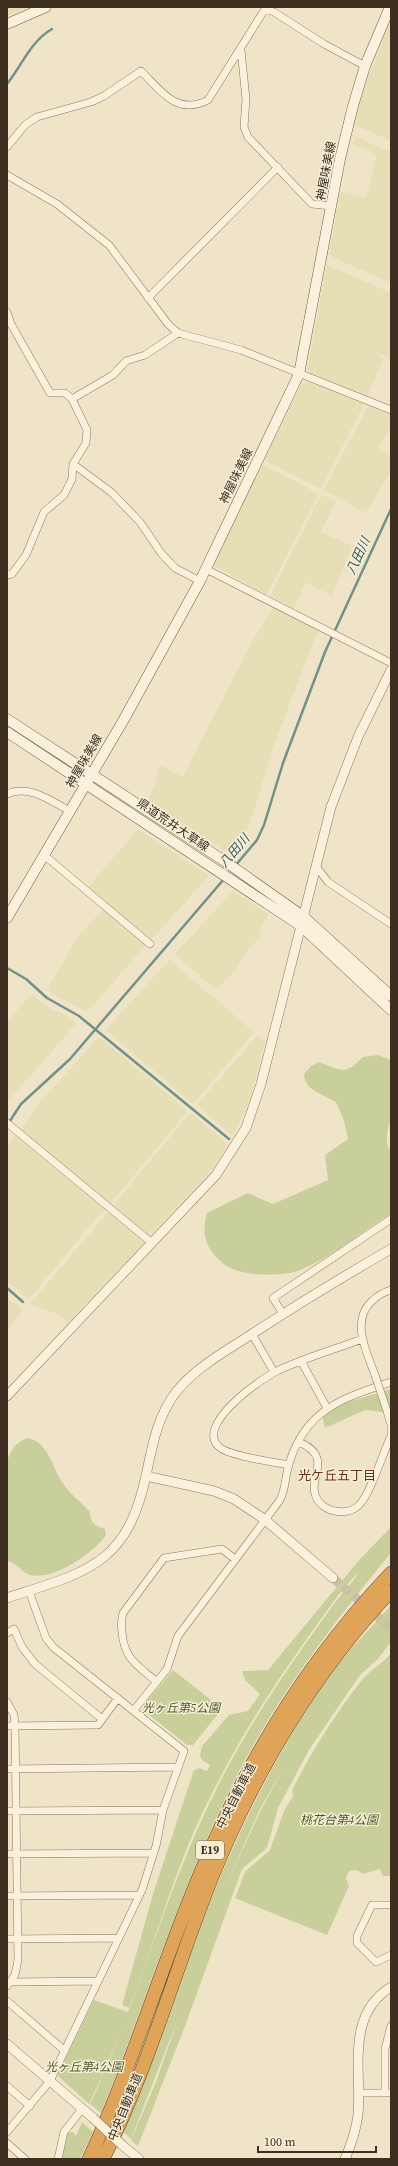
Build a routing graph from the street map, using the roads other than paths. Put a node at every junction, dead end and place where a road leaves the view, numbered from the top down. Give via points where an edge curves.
1 (46, 7) edge
2 (390, 7) edge
3 (264, 8) edge
4 (7, 24) edge
5 (241, 50) junction
6 (365, 66) junction
7 (7, 147) edge
8 (278, 167) junction
9 (7, 174) edge
10 (332, 206) junction
11 (148, 298) junction
12 (7, 312) edge
13 (178, 334) junction
14 (299, 374) junction
15 (72, 399) junction
16 (391, 410) edge
17 (73, 464) junction
18 (206, 569) junction
19 (7, 575) edge
20 (200, 581) junction
21 (391, 663) edge
22 (391, 670) edge
23 (7, 720) edge
24 (7, 732) edge
25 (89, 779) junction
26 (7, 794) edge
27 (70, 812) junction
28 (44, 855) junction
29 (316, 866) junction
30 (7, 918) edge
31 (303, 922) junction
32 (391, 924) edge
33 (150, 944) dead end
34 (391, 996) edge
35 (391, 1010) edge
36 (7, 1122) edge
37 (391, 1219) edge
38 (152, 1243) junction
39 (391, 1249) edge
40 (391, 1290) edge
41 (283, 1314) junction
42 (252, 1334) junction
43 (362, 1339) junction
44 (301, 1361) junction
45 (274, 1372) junction
46 (391, 1382) edge
47 (7, 1396) edge
48 (327, 1408) junction
49 (299, 1442) junction
50 (289, 1465) junction
51 (146, 1476) junction
52 (264, 1519) junction
53 (235, 1559) junction
54 (391, 1573) edge
55 (333, 1578) tunnel mouth
56 (29, 1591) junction
57 (391, 1591) edge
58 (7, 1598) edge
59 (7, 1633) edge
60 (157, 1682) junction
61 (118, 1698) junction
62 (7, 1702) edge
63 (134, 1710) junction
64 (102, 1719) junction
65 (7, 1726) edge
66 (15, 1726) junction
67 (178, 1767) junction
68 (7, 1768) edge
69 (15, 1768) junction
70 (163, 1810) junction
71 (7, 1811) edge
72 (15, 1811) junction
73 (153, 1853) junction
74 (7, 1854) edge
75 (16, 1854) junction
76 (139, 1895) junction
77 (7, 1896) edge
78 (17, 1896) junction
79 (391, 1905) edge
80 (119, 1938) junction
81 (7, 1939) edge
82 (18, 1939) junction
83 (391, 1955) edge
84 (98, 1981) junction
85 (9, 1984) edge
86 (391, 1987) edge
87 (7, 2001) edge
88 (391, 2026) edge
89 (7, 2044) edge
90 (388, 2049) edge
91 (65, 2051) junction
92 (50, 2081) junction
93 (7, 2086) edge
94 (359, 2093) junction
95 (388, 2093) edge
96 (30, 2106) junction
97 (82, 2109) junction
98 (7, 2132) edge
99 (7, 2143) edge
100 (136, 2158) edge
101 (25, 2159) edge
102 (58, 2159) edge
103 (89, 2159) edge
104 (103, 2159) edge
105 (345, 2159) edge

1 - 4 main road
2 - 6 main road, 神屋味美線
3 - 5 street
3 - 6 street
5 - 7 street via 208,100 198,104 178,104 166,96 141,71 91,102 38,117 25,126
5 - 8 street via 246,99 244,127 248,137
6 - 10 main road, 神屋味美線 via 346,136
8 - 10 street via 312,204
8 - 11 street
9 - 11 street via 58,204 109,245
10 - 14 main road, 神屋味美線
11 - 13 street
12 - 15 street via 11,324 50,393 65,393
13 - 14 street via 241,350
13 - 15 street via 145,355 126,361 112,375
14 - 16 street
14 - 18 main road, 神屋味美線
15 - 17 street via 88,437
17 - 19 street via 72,479 64,495 44,512 26,555 12,574
17 - 20 street via 111,492 140,522 161,553 176,568
18 - 20 main road, 神屋味美線
18 - 21 street
20 - 25 main road, 神屋味美線
22 - 29 street via 358,737 331,807
23 - 25 main road, 県道荒井大草線
24 - 25 main road, 県道荒井大草線
25 - 27 main road, 神屋味美線
25 - 31 main road, 県道荒井大草線 via 217,871
25 - 31 main road, 県道荒井大草線 via 244,874
26 - 27 street via 14,790 29,792 43,796
27 - 28 main road, 神屋味美線
28 - 30 main road, 神屋味美線
28 - 33 street
29 - 31 street
29 - 32 street via 328,882
31 - 34 main road, 県道荒井大草線
31 - 35 main road, 県道荒井大草線
31 - 38 street via 261,1084 246,1128 216,1175
36 - 38 street
37 - 41 street via 273,1298
38 - 47 street
39 - 41 street
40 - 43 street via 377,1296 364,1311
41 - 42 street
42 - 45 street
42 - 51 street via 196,1372 177,1392 163,1411
43 - 44 street
43 - 49 street, bridge via 391,1425 390,1436 364,1498 355,1508 332,1511 316,1498 314,1483 317,1458 314,1451
44 - 45 street
44 - 48 street
45 - 50 street via 222,1413 214,1427 214,1439 218,1447 229,1454
46 - 48 street
48 - 49 street via 313,1421
49 - 50 street
50 - 52 street via 284,1492 271,1513
51 - 52 street via 225,1494
51 - 56 street via 132,1523 112,1550 80,1573
52 - 53 street
52 - 55 street
53 - 60 street via 178,1636 167,1669
53 - 60 street via 222,1549 164,1558 123,1613 121,1620 124,1650 130,1659
54 - 103 highway, 中央自動車道 / E19 via 339,1632 284,1708 236,1794 200,1873 126,2074
56 - 58 street
56 - 61 street via 46,1638 53,1647
57 - 104 highway, 中央自動車道 / E19 via 317,1683 279,1741 248,1800 212,1877 137,2077
59 - 64 street via 14,1629 27,1656 34,1664
60 - 63 street
61 - 63 street
61 - 64 street
62 - 66 street via 14,1715
63 - 67 street via 184,1751
64 - 66 street via 98,1725
65 - 66 street
66 - 69 street
67 - 69 street
67 - 70 street
68 - 69 street
69 - 72 street
70 - 72 street
70 - 73 street
71 - 72 street
72 - 75 street
73 - 75 street
73 - 76 street
74 - 75 street
75 - 78 street
76 - 78 street
76 - 80 street
77 - 78 street
78 - 82 street
79 - 83 street via 372,1905 357,1936 357,1943 376,1962
80 - 82 street
80 - 84 street
81 - 82 street
82 - 85 street via 18,1960
84 - 85 street
84 - 91 street
86 - 94 street via 370,2006 360,2028
87 - 91 street
88 - 90 street
89 - 92 street
90 - 95 street
91 - 92 street
92 - 96 street
92 - 97 street
93 - 96 street
94 - 95 street
94 - 105 street via 356,2126
96 - 98 street
97 - 100 street, bridge
97 - 102 street via 64,2132
99 - 101 street

